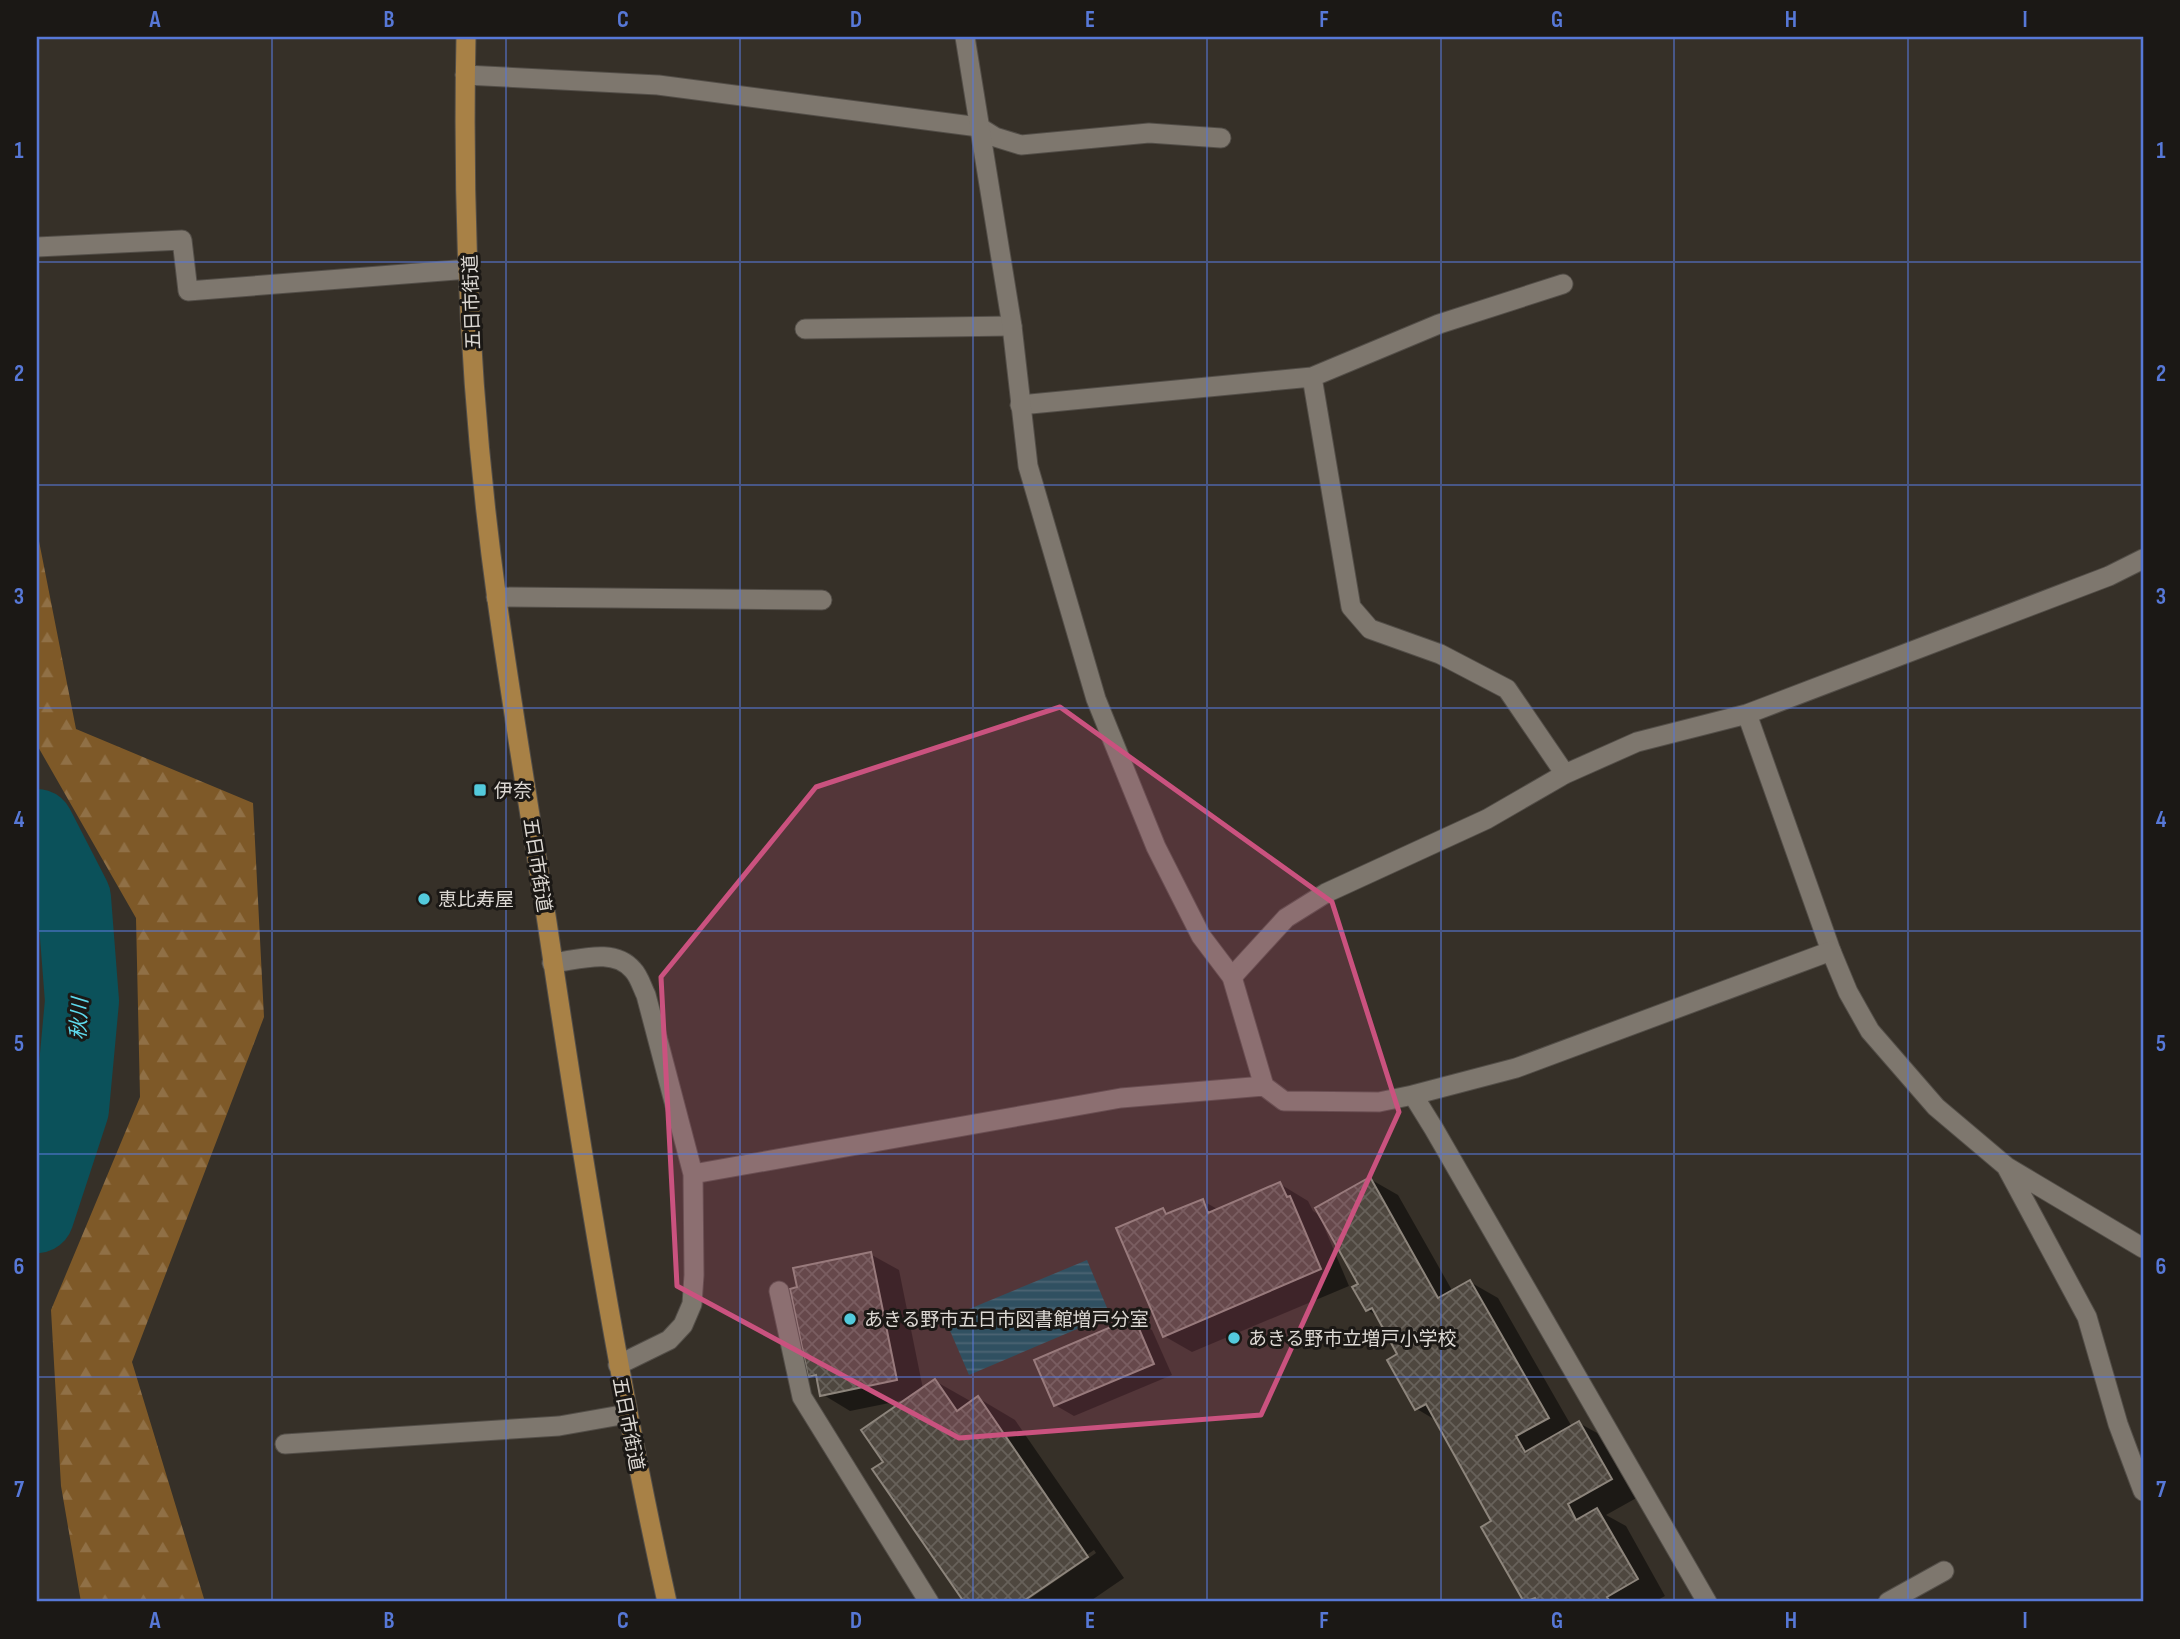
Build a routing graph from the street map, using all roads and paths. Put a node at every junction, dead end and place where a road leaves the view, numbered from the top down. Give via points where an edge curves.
1 (466, 37) edge
2 (965, 37) edge
3 (466, 75) junction
4 (979, 127) junction
5 (1221, 138) dead end
6 (37, 247) edge
7 (469, 269) junction
8 (1563, 284) dead end
9 (1012, 326) junction
10 (805, 330) dead end
11 (1312, 377) junction
12 (1020, 405) junction
13 (2143, 559) edge
14 (496, 597) junction
15 (822, 600) dead end
16 (1747, 714) junction
17 (1565, 774) junction
18 (1831, 951) junction
19 (552, 963) junction
20 (1232, 977) junction
21 (1264, 1086) junction
22 (1413, 1095) junction
23 (2007, 1167) junction
24 (693, 1174) junction
25 (2143, 1248) edge
26 (779, 1291) dead end
27 (618, 1365) junction
28 (627, 1414) junction
29 (285, 1444) dead end
30 (2143, 1491) edge
31 (1944, 1571) dead end
32 (667, 1602) edge
33 (929, 1602) edge
34 (1707, 1602) edge
35 (1888, 1602) edge

1 - 3 main road, 五日市街道
2 - 4 street
3 - 4 street via 658,85
3 - 7 main road, 五日市街道
4 - 5 street via 1021,145 1149,134
4 - 9 street
6 - 7 street via 182,240 188,291
7 - 14 main road, 五日市街道
8 - 11 street via 1439,324
9 - 10 street
9 - 12 street
11 - 12 street
11 - 17 street via 1351,607 1370,629 1440,654 1507,689
12 - 20 street via 1028,466 1096,699 1156,847 1201,936
13 - 16 street
14 - 15 street
14 - 19 main road, 五日市街道
16 - 17 street via 1637,742
16 - 18 street
17 - 20 street via 1487,818 1326,893 1286,918
18 - 22 street via 1516,1068
18 - 23 street via 1870,1031 1936,1107
19 - 24 street via 615,957 635,972 646,995
19 - 27 main road, 五日市街道
20 - 21 street
21 - 22 street via 1284,1101 1380,1102
21 - 24 street via 1121,1098
22 - 34 street
23 - 25 street
23 - 30 street via 2087,1317
24 - 27 street via 692,1304 669,1340
26 - 33 street via 802,1397
27 - 28 main road, 五日市街道
28 - 29 street via 559,1426
28 - 32 main road, 五日市街道
31 - 35 street

